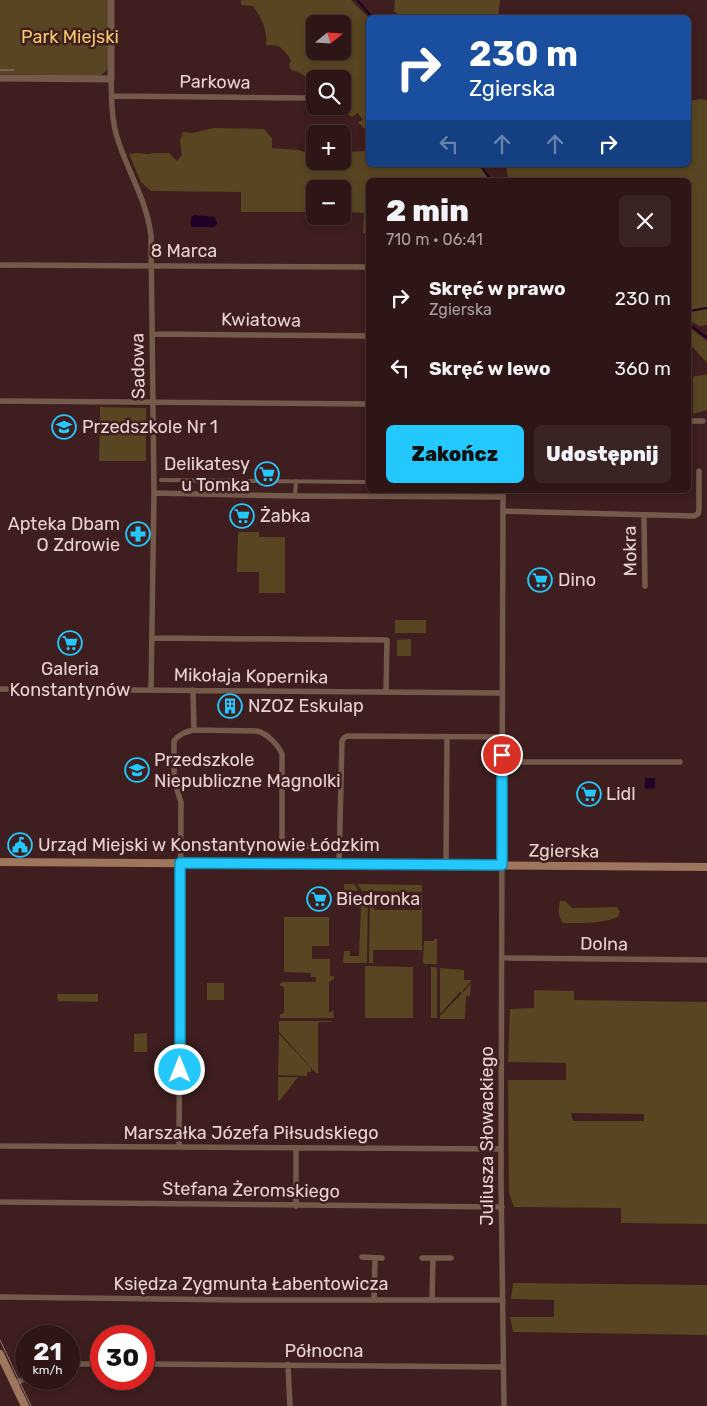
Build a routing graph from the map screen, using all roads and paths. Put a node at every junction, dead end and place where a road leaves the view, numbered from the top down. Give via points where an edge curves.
1 (111, 0) edge
2 (0, 78) edge
3 (111, 79) junction
4 (112, 96) junction
5 (306, 98) edge
6 (0, 265) edge
7 (152, 266) junction
8 (366, 267) edge
9 (153, 334) junction
10 (366, 336) edge
11 (0, 400) edge
12 (154, 403) junction
13 (366, 404) edge
14 (691, 421) edge
15 (703, 421) dead end
16 (699, 471) dead end
17 (160, 480) dead end
18 (296, 482) junction
19 (366, 482) edge
20 (154, 492) junction
21 (475, 493) edge
22 (503, 493) edge
23 (295, 496) junction
24 (503, 510) junction
25 (644, 515) junction
26 (645, 586) dead end
27 (152, 638) junction
28 (0, 689) edge
29 (151, 690) junction
30 (193, 690) junction
31 (386, 692) junction
32 (502, 693) junction
33 (194, 730) junction
34 (447, 737) junction
35 (502, 737) junction
36 (680, 762) dead end
37 (502, 767) junction
38 (339, 846) junction
39 (0, 862) edge
40 (180, 863) junction
41 (339, 864) junction
42 (446, 865) junction
43 (502, 865) junction
44 (707, 867) edge
45 (502, 958) junction
46 (707, 960) edge
47 (0, 1146) edge
48 (179, 1146) junction
49 (296, 1148) junction
50 (501, 1149) junction
51 (0, 1202) edge
52 (296, 1206) junction
53 (502, 1207) junction
54 (362, 1258) dead end
55 (375, 1258) junction
56 (382, 1258) dead end
57 (422, 1258) dead end
58 (433, 1258) junction
59 (451, 1258) dead end
60 (0, 1297) edge
61 (374, 1300) junction
62 (432, 1300) junction
63 (503, 1300) junction
64 (0, 1354) edge
65 (155, 1364) edge
66 (288, 1366) junction
67 (503, 1367) junction
68 (14, 1384) joint
69 (25, 1406) edge
70 (290, 1406) edge
71 (504, 1406) edge

1 - 3 street
2 - 3 street
3 - 4 street, Sadowa
4 - 5 street, Parkowa
4 - 7 street, Sadowa via 117,138 148,214
6 - 7 street, 8 Marca
7 - 8 street, 8 Marca
7 - 9 street, Sadowa
9 - 10 street, Kwiatowa
9 - 12 street, Sadowa
11 - 12 street
12 - 13 street
12 - 20 street, Sadowa
14 - 15 street
16 - 25 street via 698,514
17 - 18 street
18 - 19 street
18 - 23 street
20 - 23 street
20 - 27 street, Sadowa
21 - 22 street
21 - 23 street
22 - 24 street, Juliusza Słowackiego
24 - 25 street
24 - 32 street, Juliusza Słowackiego
25 - 26 street, Mokra
27 - 29 street, Sadowa
27 - 31 street via 386,640
28 - 29 street, Mikołaja Kopernika
29 - 30 street, Mikołaja Kopernika
30 - 31 street, Mikołaja Kopernika
30 - 33 street
31 - 32 street, Mikołaja Kopernika
32 - 35 street, Juliusza Słowackiego
33 - 38 street via 257,731 264,734 282,754 282,846
33 - 40 street via 183,733 174,741 174,781 180,802
34 - 35 street
34 - 38 street via 344,738
34 - 42 street
35 - 37 street, Juliusza Słowackiego
36 - 37 street via 517,762
37 - 43 street, Juliusza Słowackiego
38 - 41 street
39 - 40 main road, Zgierska
40 - 41 main road, Zgierska
40 - 48 street
41 - 42 main road, Zgierska
42 - 43 main road, Zgierska
43 - 44 main road, Zgierska
43 - 45 street, Juliusza Słowackiego
45 - 46 street, Dolna
45 - 50 street, Juliusza Słowackiego
47 - 48 street, Marszałka Józefa Piłsudskiego
48 - 49 street, Marszałka Józefa Piłsudskiego
49 - 50 street, Marszałka Józefa Piłsudskiego
49 - 52 street
50 - 53 street, Juliusza Słowackiego
51 - 52 street, Stefana Żeromskiego
52 - 53 street, Stefana Żeromskiego
53 - 63 street, Juliusza Słowackiego
54 - 55 street
55 - 56 street
55 - 61 street
57 - 58 street
58 - 59 street
58 - 62 street
60 - 61 street, Księdza Zygmunta Łabentowicza
61 - 62 street, Księdza Zygmunta Łabentowicza
62 - 63 street, Księdza Zygmunta Łabentowicza
63 - 67 street, Juliusza Słowackiego
64 - 68 main road
65 - 66 street, Północna
66 - 67 street, Północna
66 - 70 street
67 - 71 street, Juliusza Słowackiego
68 - 69 main road

